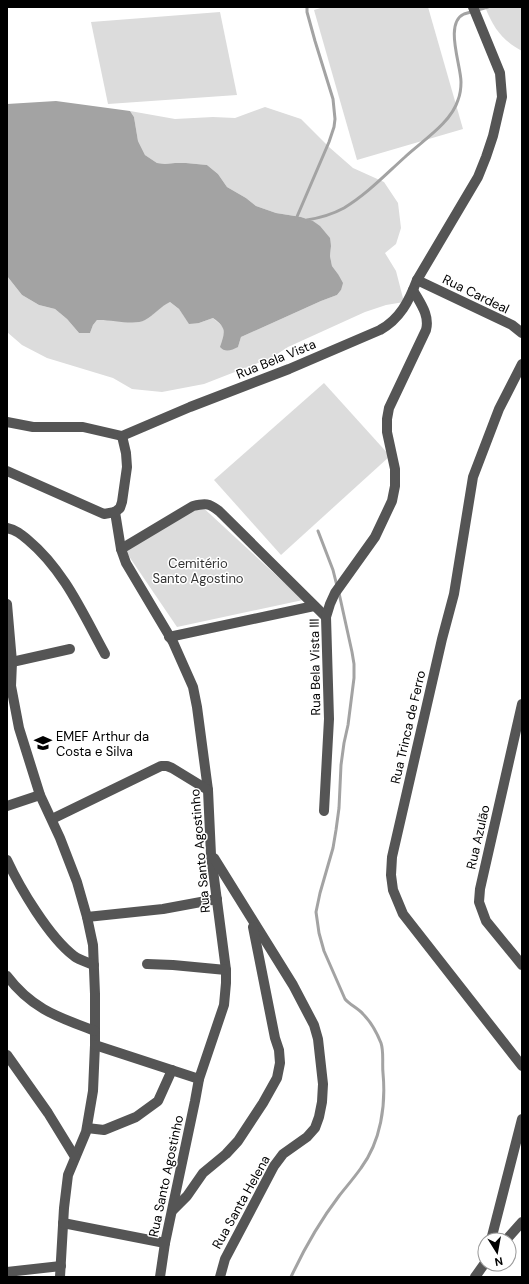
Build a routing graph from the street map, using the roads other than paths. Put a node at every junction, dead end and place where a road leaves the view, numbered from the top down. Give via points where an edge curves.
1 (473, 7) edge
2 (418, 280) junction
3 (413, 290) junction
4 (522, 333) edge
5 (522, 364) edge
6 (7, 422) edge
7 (122, 436) junction
8 (7, 471) edge
9 (115, 512) junction
10 (7, 528) edge
11 (121, 549) junction
12 (7, 604) edge
13 (314, 606) junction
14 (326, 617) junction
15 (169, 637) junction
16 (70, 649) dead end
17 (104, 654) dead end
18 (12, 662) junction
19 (9, 687) edge
20 (522, 704) edge
21 (208, 790) junction
22 (40, 795) junction
23 (7, 806) edge
24 (324, 811) dead end
25 (52, 819) junction
26 (211, 855) junction
27 (7, 861) edge
28 (217, 899) junction
29 (87, 917) junction
30 (252, 921) junction
31 (148, 964) dead end
32 (94, 965) junction
33 (522, 965) edge
34 (226, 970) junction
35 (7, 976) edge
36 (95, 1030) junction
37 (95, 1045) junction
38 (7, 1055) edge
39 (522, 1066) edge
40 (172, 1070) junction
41 (199, 1079) junction
42 (522, 1119) edge
43 (87, 1128) junction
44 (74, 1158) junction
45 (172, 1211) junction
46 (522, 1222) edge
47 (63, 1223) junction
48 (493, 1232) edge
49 (513, 1232) edge
50 (165, 1243) junction
51 (61, 1266) junction
52 (7, 1272) edge
53 (60, 1277) edge
54 (160, 1277) edge
55 (220, 1277) edge

1 - 2 street, Rua Bela Vista via 500,73 502,97 493,136 478,177
2 - 3 street, Rua Bela Vista
2 - 4 street, Rua Cardeal via 512,325
3 - 7 street, Rua Bela Vista via 401,313 380,330 289,370
3 - 14 street, Rua Bela Vista III via 426,312 427,324 389,408 387,432 395,469 392,501 375,536 335,593
5 - 39 street, Rua Trinca de Ferro via 499,409 473,477 454,594 392,857 391,875 393,890 403,914
6 - 7 street via 33,427 83,427
7 - 9 street via 127,467 122,502
8 - 9 street via 104,514
9 - 11 street, Rua Santo Agostinho
10 - 17 street via 15,529 35,546 55,569 74,596
11 - 13 street via 193,506 202,503 212,505
11 - 15 street, Rua Santo Agostinho via 126,563
12 - 18 street
13 - 14 street
13 - 15 street
14 - 24 street, Rua Bela Vista III via 329,719
15 - 21 street, Rua Santo Agostinho via 193,687
16 - 18 street
18 - 19 street
19 - 22 street via 18,728
20 - 33 street, Rua Azulão via 480,889 480,902 486,921
21 - 25 street via 172,768 161,766
21 - 26 street, Rua Santo Agostinho
22 - 23 street
22 - 25 street
25 - 29 street
26 - 28 street, Rua Santo Agostinho
26 - 30 street, Rua Santa Helena
27 - 32 street via 42,920 62,944 75,956
28 - 29 street via 163,909
28 - 34 street, Rua Santo Agostinho
29 - 32 street via 94,945
30 - 45 street via 279,1050 277,1078 238,1141 203,1173 187,1196
30 - 55 street, Rua Santa Helena via 293,985 314,1025 323,1084 322,1102 315,1128 283,1154 274,1166 225,1260
31 - 34 street
32 - 36 street
34 - 41 street, Rua Santo Agostinho via 224,1005
35 - 36 street via 16,988 40,1007
36 - 37 street
37 - 40 street
37 - 43 street
38 - 44 street via 48,1113
40 - 41 street
40 - 43 street via 158,1101 136,1117 104,1130
41 - 45 street, Rua Santo Agostinho
42 - 48 street
43 - 44 street
44 - 47 street via 68,1175
45 - 50 street, Rua Santo Agostinho
46 - 49 street
47 - 50 street
47 - 51 street
50 - 54 street, Rua Santo Agostinho
51 - 52 street
51 - 53 street

